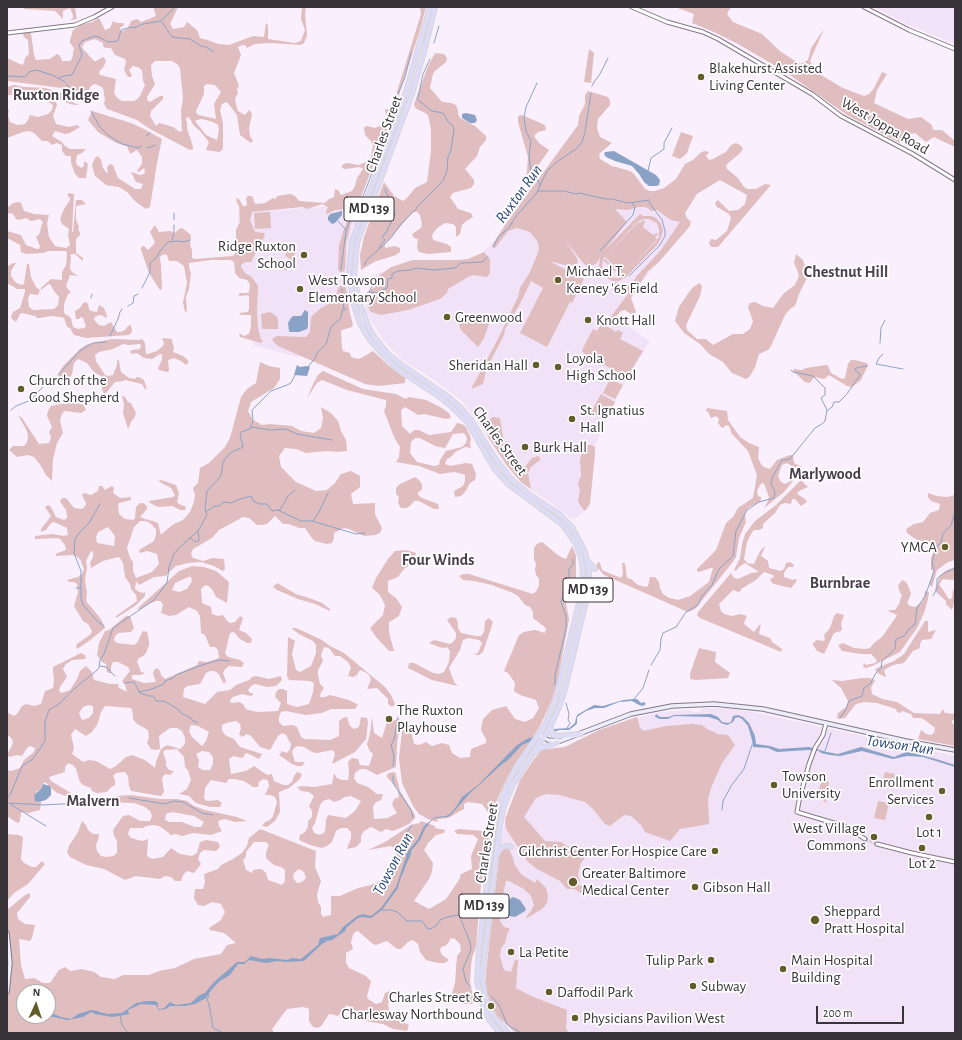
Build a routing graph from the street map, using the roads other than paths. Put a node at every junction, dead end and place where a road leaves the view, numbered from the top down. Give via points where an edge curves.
1 (112, 7) edge
2 (430, 7) edge
3 (435, 7) edge
4 (632, 7) edge
5 (864, 7) edge
6 (7, 33) edge
7 (955, 49) edge
8 (955, 180) edge
9 (541, 508) junction
10 (572, 527) junction
11 (581, 557) junction
12 (826, 723) junction
13 (550, 727) junction
14 (539, 734) junction
15 (581, 734) junction
16 (544, 737) junction
17 (557, 742) junction
18 (955, 750) edge
19 (531, 756) junction
20 (865, 839) tunnel mouth
21 (877, 844) tunnel mouth
22 (511, 847) dead end
23 (495, 858) junction
24 (955, 862) edge
25 (7, 933) edge
26 (7, 992) edge
27 (500, 1033) edge
28 (508, 1033) edge

1 - 6 street via 75,25
2 - 9 main road, Charles Street / MD 139 via 406,92 352,241 349,275 354,305 360,324 376,348 397,369 447,402 468,423 494,468 505,481
3 - 10 main road, Charles Street / MD 139 via 412,94 358,243 354,274 359,302 370,330 388,354 461,408 512,480 559,514
4 - 8 street, West Joppa Road via 718,39 807,91 841,116 913,154
5 - 7 street
9 - 10 main road via 549,510 567,526
9 - 11 main road, Charles Street / MD 139 via 565,528
10 - 11 main road
10 - 13 main road, Charles Street / MD 139 via 587,559 588,595 567,682
11 - 14 main road, Charles Street / MD 139 via 582,595 555,701
12 - 15 main road via 754,707 696,704 662,707 631,714
12 - 18 main road
12 - 20 street via 812,755 797,812 847,827
13 - 15 main road via 557,736
13 - 16 main road, Charles Street / MD 139
14 - 16 main road
14 - 27 main road, Charles Street / MD 139 via 509,781 498,808 494,831 477,981 483,1006 490,1021
15 - 17 main road
16 - 17 main road
16 - 19 main road, Charles Street / MD 139
17 - 19 main road via 540,748
19 - 23 main road, Charles Street / MD 139 via 516,778 504,806
21 - 24 street
22 - 23 main road via 502,847
23 - 28 main road, Charles Street / MD 139 via 482,980 492,1014
25 - 26 main road via 10,963

